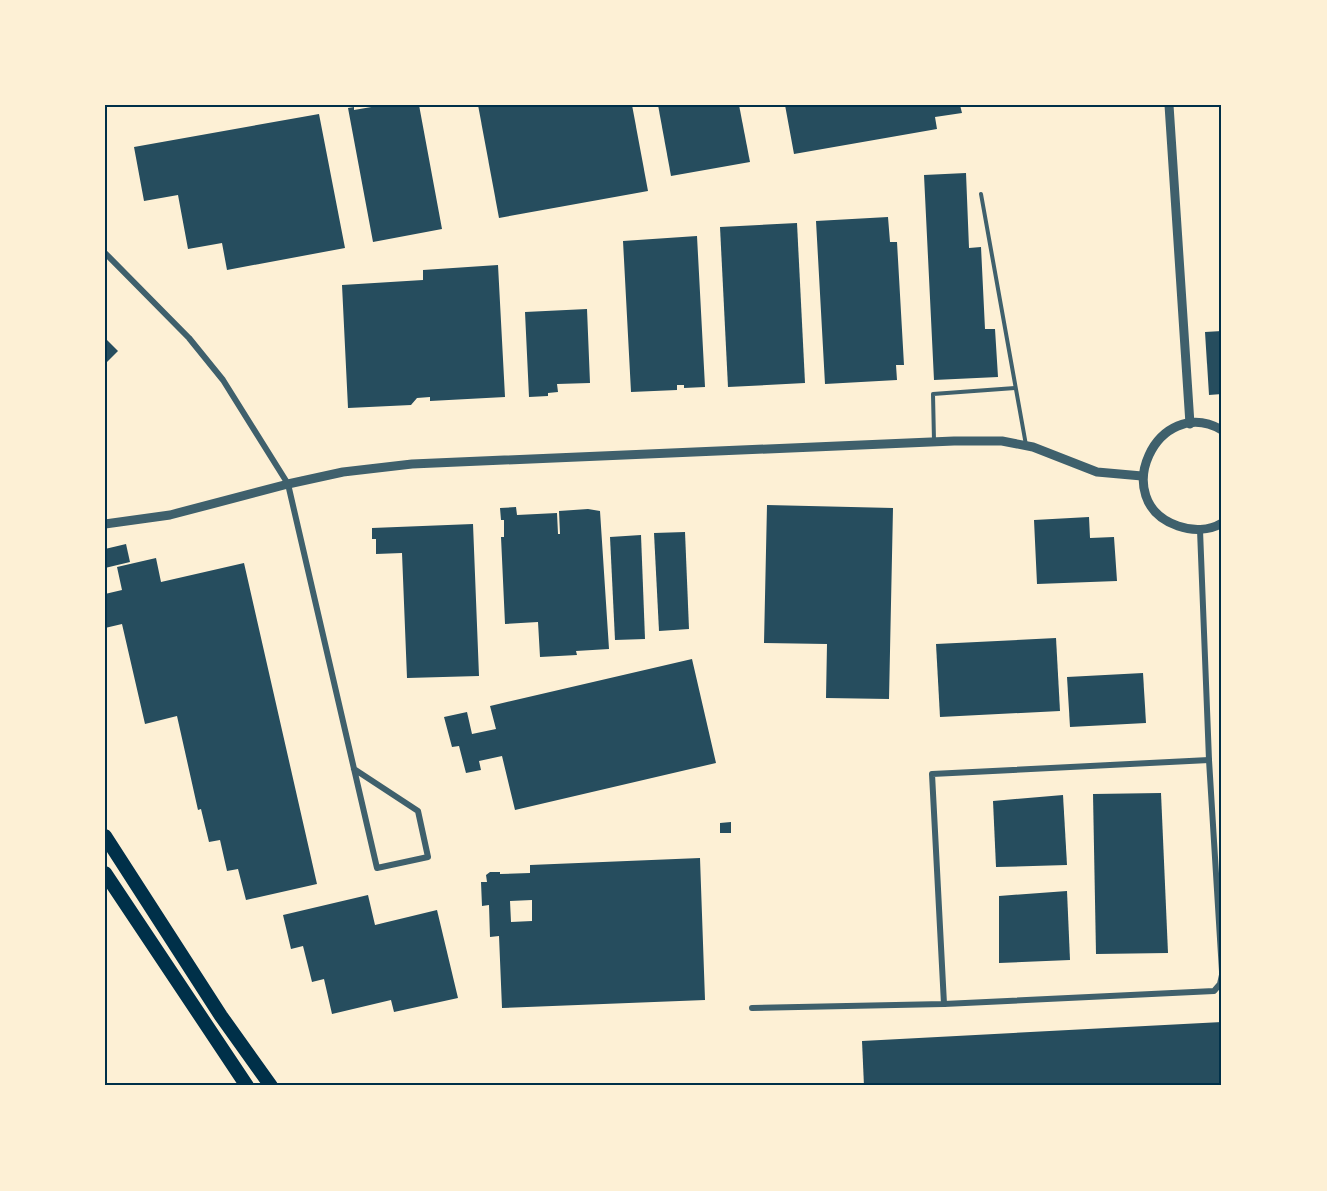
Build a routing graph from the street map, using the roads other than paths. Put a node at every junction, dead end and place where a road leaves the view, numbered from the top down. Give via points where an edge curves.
1 (1169, 105) edge
2 (981, 194) dead end
3 (105, 253) edge
4 (1015, 388) junction
5 (1190, 424) junction
6 (1222, 430) edge
7 (934, 442) junction
8 (1026, 446) junction
9 (1143, 476) junction
10 (288, 484) junction
11 (1222, 523) edge
12 (105, 524) edge
13 (1200, 530) junction
14 (1209, 760) junction
15 (354, 769) junction
16 (105, 836) edge
17 (105, 873) edge
18 (1222, 973) edge
19 (944, 1004) junction
20 (752, 1008) dead end
21 (217, 1041) junction
22 (238, 1086) edge
23 (247, 1086) edge
24 (271, 1086) edge

1 - 5 street
2 - 4 lane
3 - 10 street via 189,338 223,380
4 - 7 lane via 933,394
4 - 8 lane
5 - 6 street
5 - 9 street via 1166,432 1156,441
7 - 8 street via 1002,441
7 - 10 street via 412,464 343,472
8 - 9 street via 1097,472
9 - 13 street via 1144,491 1160,516 1186,529
10 - 12 street via 170,515
10 - 15 street
11 - 13 street
13 - 14 street
14 - 18 street
14 - 19 street via 932,774
15 - 15 street via 377,868 428,856 418,811
16 - 24 highway
17 - 21 highway
18 - 19 street via 1214,991
19 - 20 street
21 - 22 highway
21 - 23 highway

